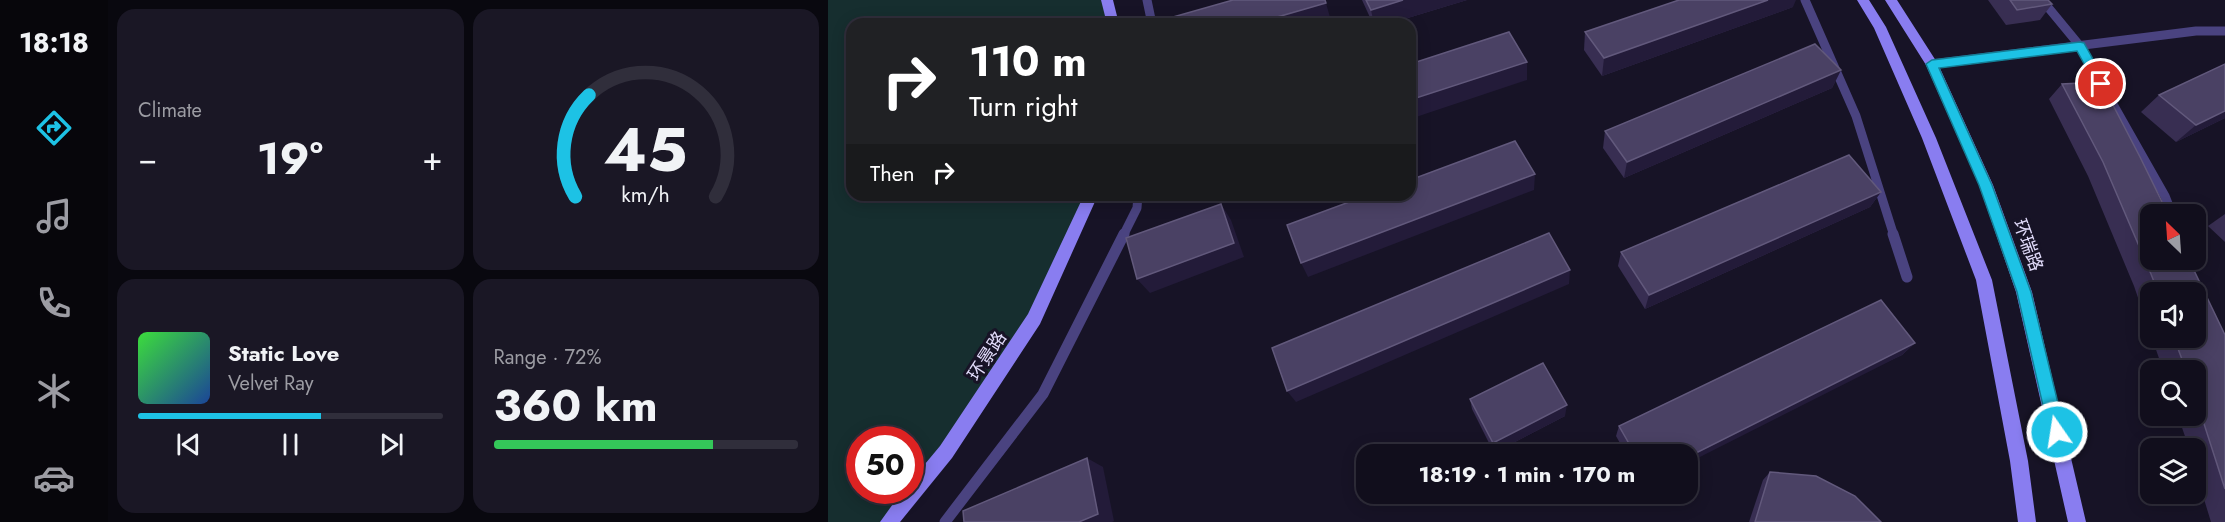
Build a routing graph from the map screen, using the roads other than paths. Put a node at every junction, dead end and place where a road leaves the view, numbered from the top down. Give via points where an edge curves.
1 (1107, 0) edge
2 (1147, 0) edge
3 (1805, 0) edge
4 (1863, 0) edge
5 (1891, 0) edge
6 (2042, 0) edge
7 (1112, 18) edge
8 (1151, 18) edge
9 (2225, 31) edge
10 (2080, 46) junction
11 (1932, 64) junction
12 (1088, 201) edge
13 (1138, 201) edge
14 (2168, 204) edge
15 (1907, 276) dead end
16 (889, 522) edge
17 (945, 522) edge
18 (2026, 522) edge
19 (2077, 522) edge

1 - 7 main road
2 - 8 lane
3 - 15 lane via 1856,116
4 - 18 main road via 1880,27 1929,138 1984,280 2019,461
5 - 11 main road, 环瑞路
6 - 10 lane
9 - 10 lane
10 - 11 lane
10 - 14 lane
11 - 19 main road, 环瑞路 via 1986,185 2024,292
12 - 16 main road, 环景路 via 1034,320 946,452
13 - 17 lane via 1043,394

